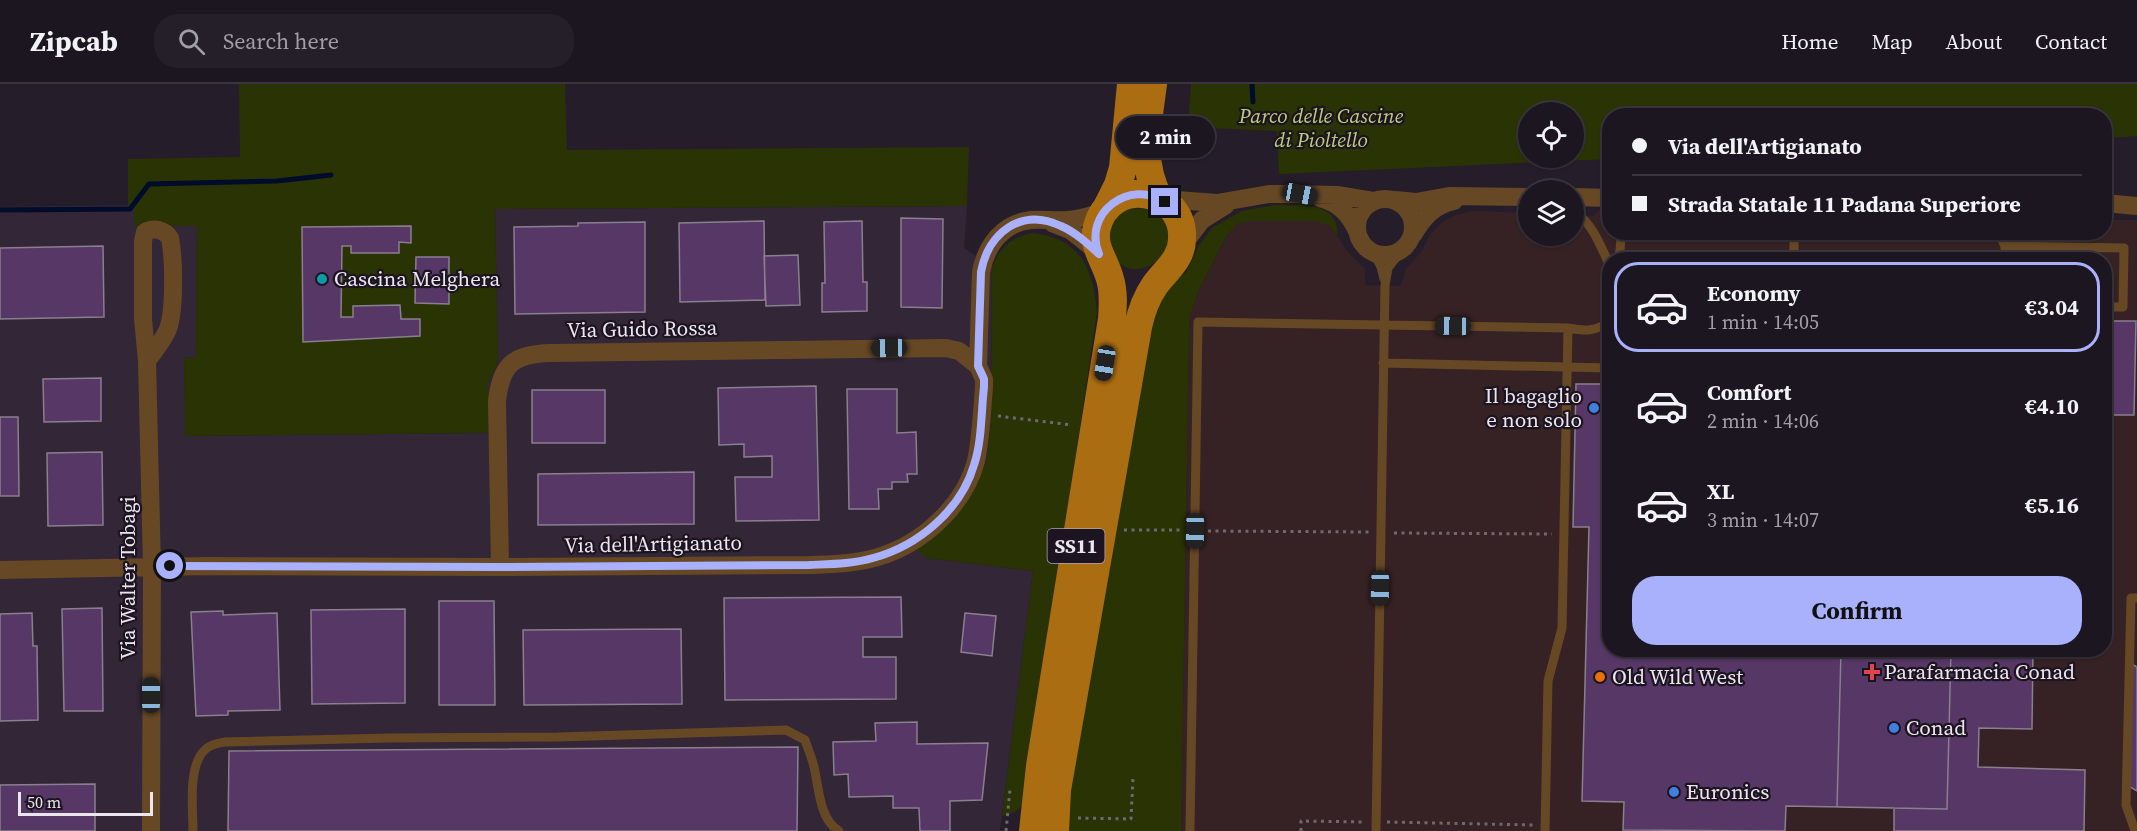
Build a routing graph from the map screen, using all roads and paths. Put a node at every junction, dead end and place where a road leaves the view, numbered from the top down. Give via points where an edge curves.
1 (1131, 84) edge
2 (1153, 84) edge
3 (1300, 194) junction
4 (2137, 196) edge
5 (1477, 197) junction
6 (1518, 197) edge
7 (1584, 197) edge
8 (1602, 198) edge
9 (2112, 198) edge
10 (1160, 199) junction
11 (1239, 200) junction
12 (1395, 200) junction
13 (1373, 201) junction
14 (2112, 204) edge
15 (2137, 206) edge
16 (1105, 210) junction
17 (1584, 220) edge
18 (1048, 221) junction
19 (1357, 231) junction
20 (1413, 235) junction
21 (2002, 240) edge
22 (1182, 246) junction
23 (2005, 246) junction
24 (1401, 251) junction
25 (1603, 252) edge
26 (2005, 252) edge
27 (1374, 253) junction
28 (1101, 258) junction
29 (1167, 270) junction
30 (1385, 285) junction
31 (2112, 307) edge
32 (1384, 325) junction
33 (1602, 326) edge
34 (1568, 328) junction
35 (147, 361) junction
36 (1383, 363) junction
37 (978, 366) junction
38 (1567, 366) junction
39 (1602, 368) edge
40 (981, 414) junction
41 (1095, 427) junction
42 (1101, 530) junction
43 (1195, 531) junction
44 (1381, 532) junction
45 (1564, 534) junction
46 (152, 567) junction
47 (500, 567) junction
48 (0, 570) edge
49 (2136, 598) edge
50 (1133, 778) dead end
51 (1010, 789) dead end
52 (1363, 822) dead end
53 (1382, 822) dead end
54 (1066, 825) edge
55 (1533, 825) dead end
56 (151, 831) edge
57 (193, 831) edge
58 (839, 831) edge
59 (1006, 831) edge
60 (1033, 831) edge
61 (1190, 831) edge
62 (1301, 831) edge
63 (1376, 831) edge
64 (1545, 831) edge
65 (2135, 831) edge

1 - 16 main road, SS11 via 1123,168
2 - 10 main road via 1146,156 1150,181
3 - 11 street via 1269,194
3 - 13 street
3 - 19 street via 1334,203 1348,214
4 - 9 street
5 - 6 street
5 - 12 street
5 - 20 street via 1438,207 1421,220
7 - 8 street
10 - 11 street via 1200,203
10 - 16 main road via 1131,194 1117,199
10 - 22 main road via 1178,218
11 - 22 street via 1207,216
12 - 13 street
12 - 20 street via 1409,210
13 - 19 street via 1360,213
14 - 15 street
16 - 18 street, Via dell'Artigianato via 1072,220
16 - 28 main road, SS11 via 1096,234
17 - 25 lane
18 - 28 street via 1070,230
18 - 37 street, Via dell'Artigianato via 1030,220 1010,226 999,234 983,258
19 - 27 street via 1366,248
20 - 24 street
21 - 23 lane
22 - 29 main road, SS11
23 - 26 lane
23 - 31 lane via 2124,248 2123,308
24 - 27 street via 1383,256
24 - 30 lane via 1388,268
27 - 30 lane
28 - 29 main road via 1120,276 1133,280 1155,278
28 - 41 main road, SS11 via 1111,281 1113,311
29 - 42 main road, SS11 via 1147,300 1137,327
30 - 32 lane
32 - 34 lane
32 - 36 lane
32 - 43 lane via 1198,322
33 - 34 lane via 1587,331
34 - 38 lane
35 - 35 street, Via Walter Tobagi via 166,334 172,305 171,243 168,235 155,230 145,232 143,241
35 - 46 street, Via Walter Tobagi
36 - 38 lane
36 - 44 lane
37 - 40 street, Via dell'Artigianato via 984,382
37 - 47 street, Via Guido Rossa via 950,348 550,353 521,357 507,367 497,400
38 - 39 lane
38 - 45 lane
40 - 41 path
40 - 47 street, Via dell'Artigianato via 975,462 953,505 922,534 881,556 827,564
41 - 60 main road, SS11
42 - 43 path
42 - 54 main road, SS11 via 1057,790
43 - 44 path
43 - 61 lane
44 - 45 path
44 - 63 lane
45 - 64 lane via 1562,628 1548,681
46 - 47 street, Via dell'Artigianato
46 - 48 street, Via dell'Artigianato
46 - 56 street, Via Walter Tobagi
49 - 65 lane via 2131,598 2126,805
50 - 54 path via 1131,819
51 - 59 path
52 - 62 path via 1301,821
53 - 55 path
57 - 58 lane via 195,768 205,749 225,742 786,730 805,740 821,801 831,826

